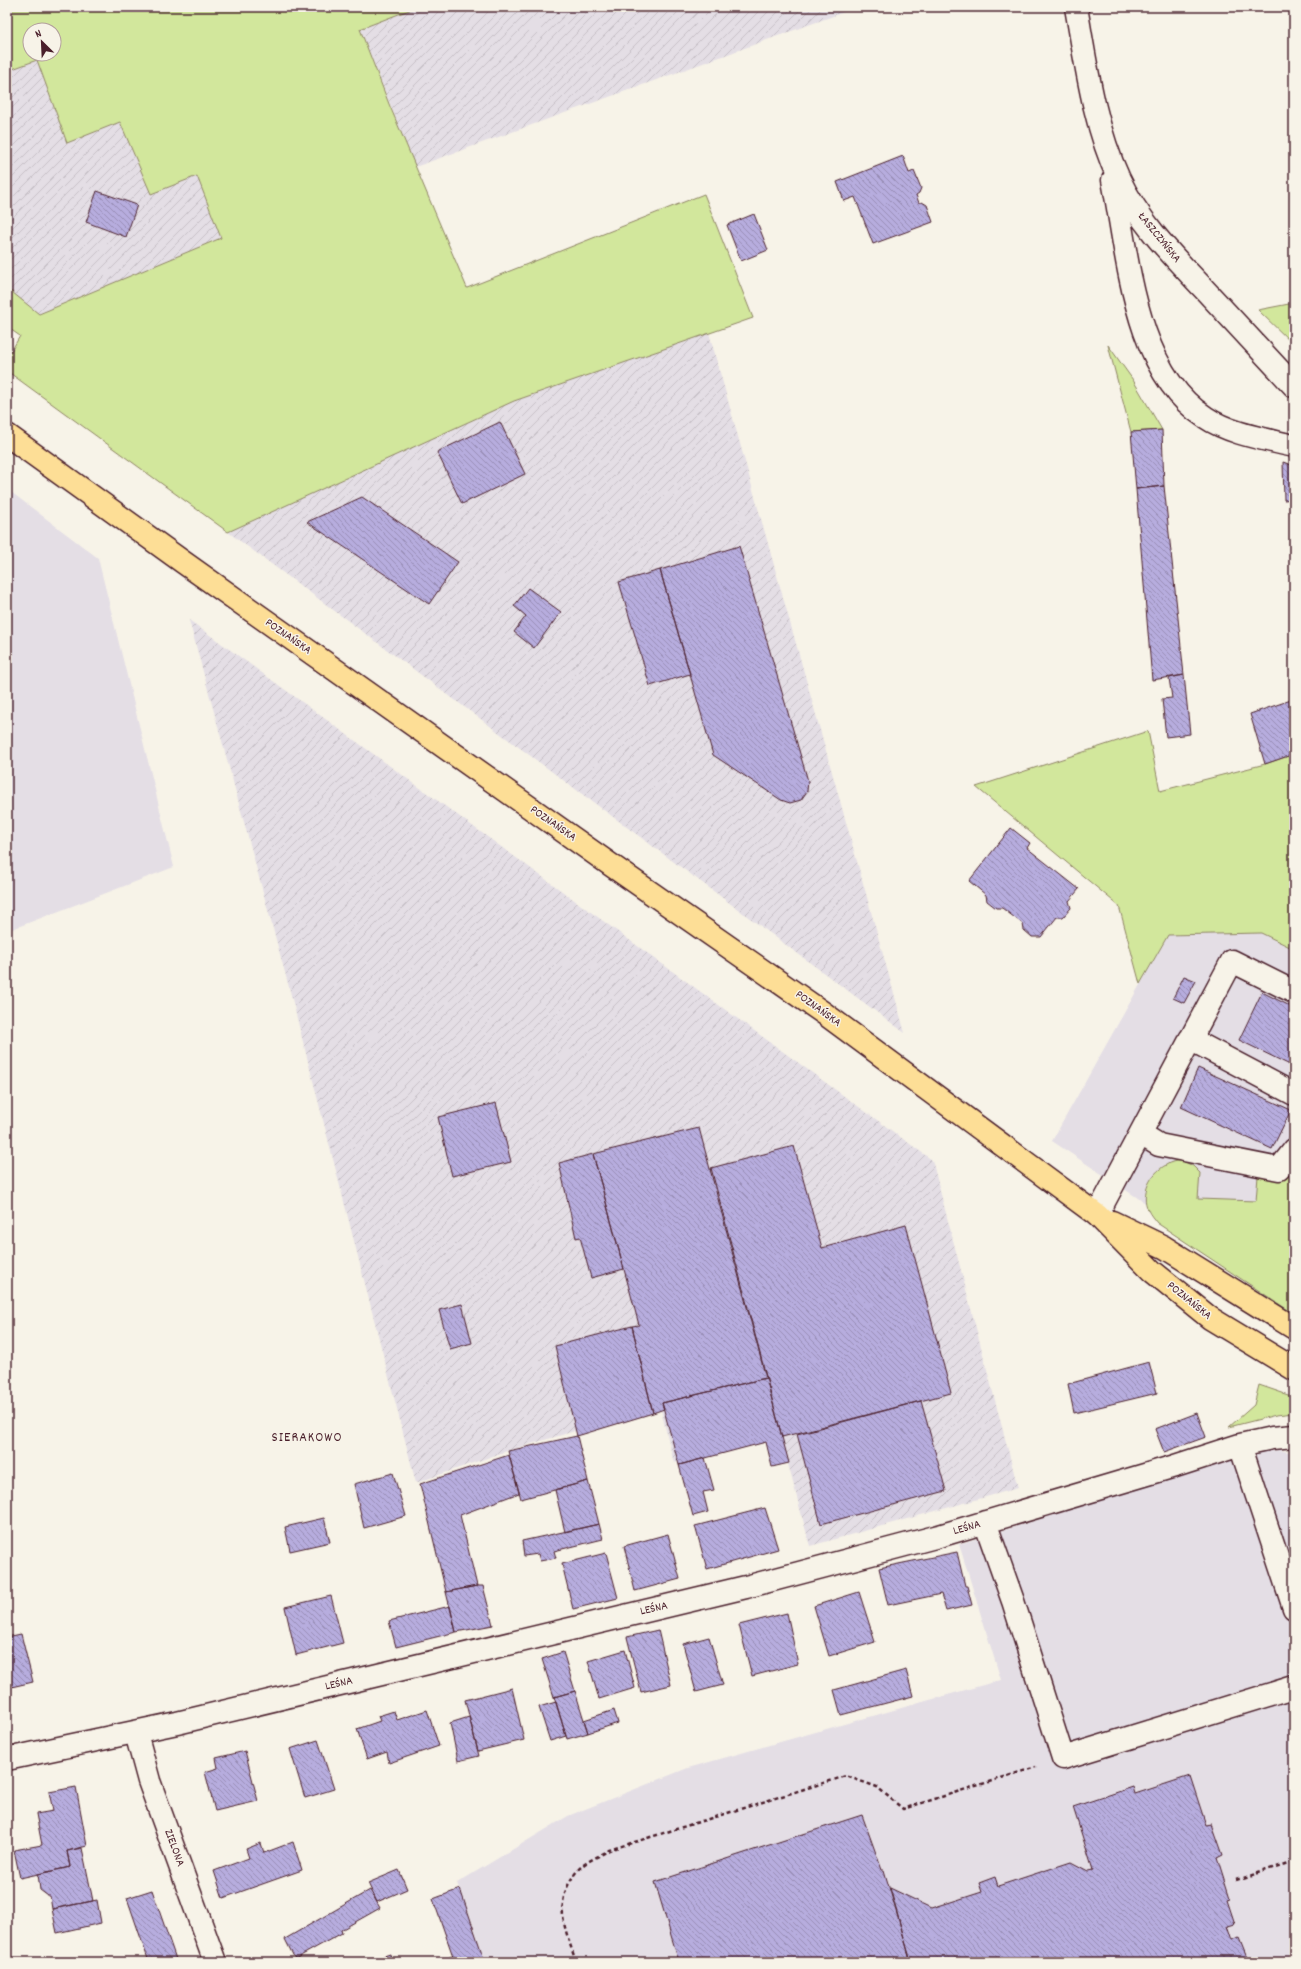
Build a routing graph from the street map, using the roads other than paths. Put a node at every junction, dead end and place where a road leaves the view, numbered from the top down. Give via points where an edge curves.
1 (1076, 7) edge
2 (1106, 145) junction
3 (1294, 386) edge
4 (7, 435) edge
5 (1294, 446) edge
6 (1294, 992) edge
7 (1190, 1039) junction
8 (1294, 1094) edge
9 (1142, 1134) junction
10 (1294, 1150) edge
11 (1097, 1215) junction
12 (1294, 1328) edge
13 (1294, 1369) edge
14 (1294, 1436) edge
15 (1240, 1445) junction
16 (985, 1522) junction
17 (1294, 1608) edge
18 (1294, 1687) edge
19 (136, 1733) junction
20 (7, 1759) edge
21 (215, 1962) edge

1 - 2 street, ŁASZCZYŃSKA via 1095,104
2 - 3 street, ŁASZCZYŃSKA via 1119,180 1149,228
2 - 5 street via 1132,285 1147,335 1162,371 1182,398 1205,417 1241,432
4 - 11 main road, POZNAŃSKA via 825,1014
6 - 7 street via 1232,961
7 - 8 street
7 - 9 street
9 - 10 street via 1159,1145 1279,1169
9 - 11 street
11 - 12 main road, POZNAŃSKA via 1164,1247
11 - 13 main road, POZNAŃSKA via 1152,1271 1210,1318
14 - 15 street, LEŚNA
15 - 16 street, LEŚNA
15 - 17 street
16 - 18 street via 1014,1601 1063,1758
16 - 19 street, LEŚNA via 746,1587
19 - 20 street, LEŚNA
19 - 21 street, ZIELONA via 149,1781

